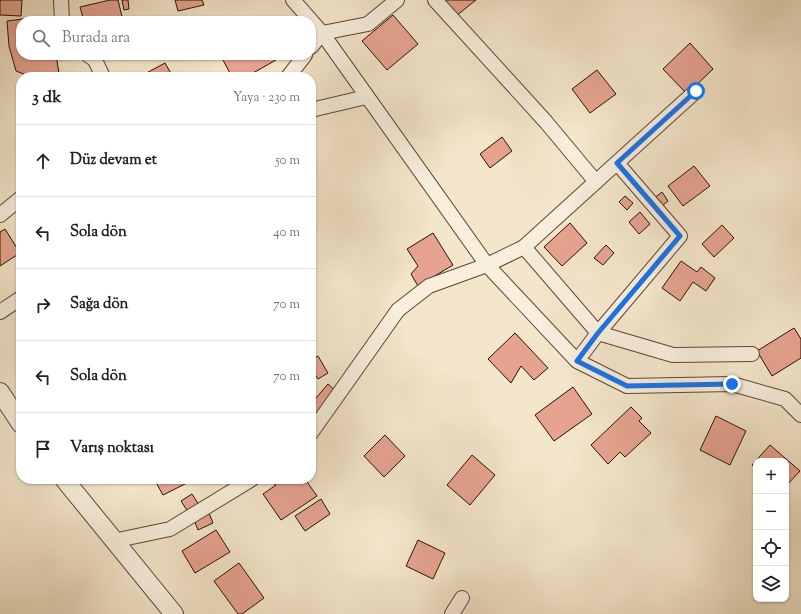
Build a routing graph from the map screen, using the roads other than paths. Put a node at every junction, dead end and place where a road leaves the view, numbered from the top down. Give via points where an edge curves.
1 (61, 0) edge
2 (293, 0) edge
3 (397, 0) edge
4 (435, 0) edge
5 (62, 16) edge
6 (307, 16) edge
7 (316, 27) edge
8 (322, 34) junction
9 (316, 41) edge
10 (94, 60) edge
11 (301, 60) edge
12 (100, 72) edge
13 (292, 72) edge
14 (696, 91) dead end
15 (366, 97) junction
16 (316, 109) edge
17 (617, 163) junction
18 (596, 182) junction
19 (16, 202) edge
20 (0, 215) edge
21 (524, 248) junction
22 (487, 265) junction
23 (16, 301) edge
24 (0, 312) edge
25 (598, 333) junction
26 (752, 354) dead end
27 (577, 361) junction
28 (0, 392) edge
29 (16, 416) edge
30 (801, 416) edge
31 (316, 426) edge
32 (68, 484) edge
33 (244, 484) edge
34 (113, 540) junction
35 (462, 598) dead end
36 (174, 614) edge
37 (452, 614) edge

1 - 5 street
2 - 6 street
3 - 8 street via 368,24
4 - 18 street via 546,122
7 - 8 street
8 - 9 street
8 - 15 street
10 - 12 street
11 - 13 street
14 - 17 street
15 - 16 street
15 - 22 street
17 - 18 street
17 - 25 street via 680,236
18 - 21 street
19 - 20 street
21 - 22 street
21 - 25 street
22 - 27 street
22 - 31 street via 429,286 398,310
23 - 24 street
25 - 26 street via 673,355
25 - 27 street
27 - 30 street via 627,386 732,384 785,399
28 - 29 street
32 - 34 street
33 - 34 street via 170,529
34 - 36 street
35 - 37 street

